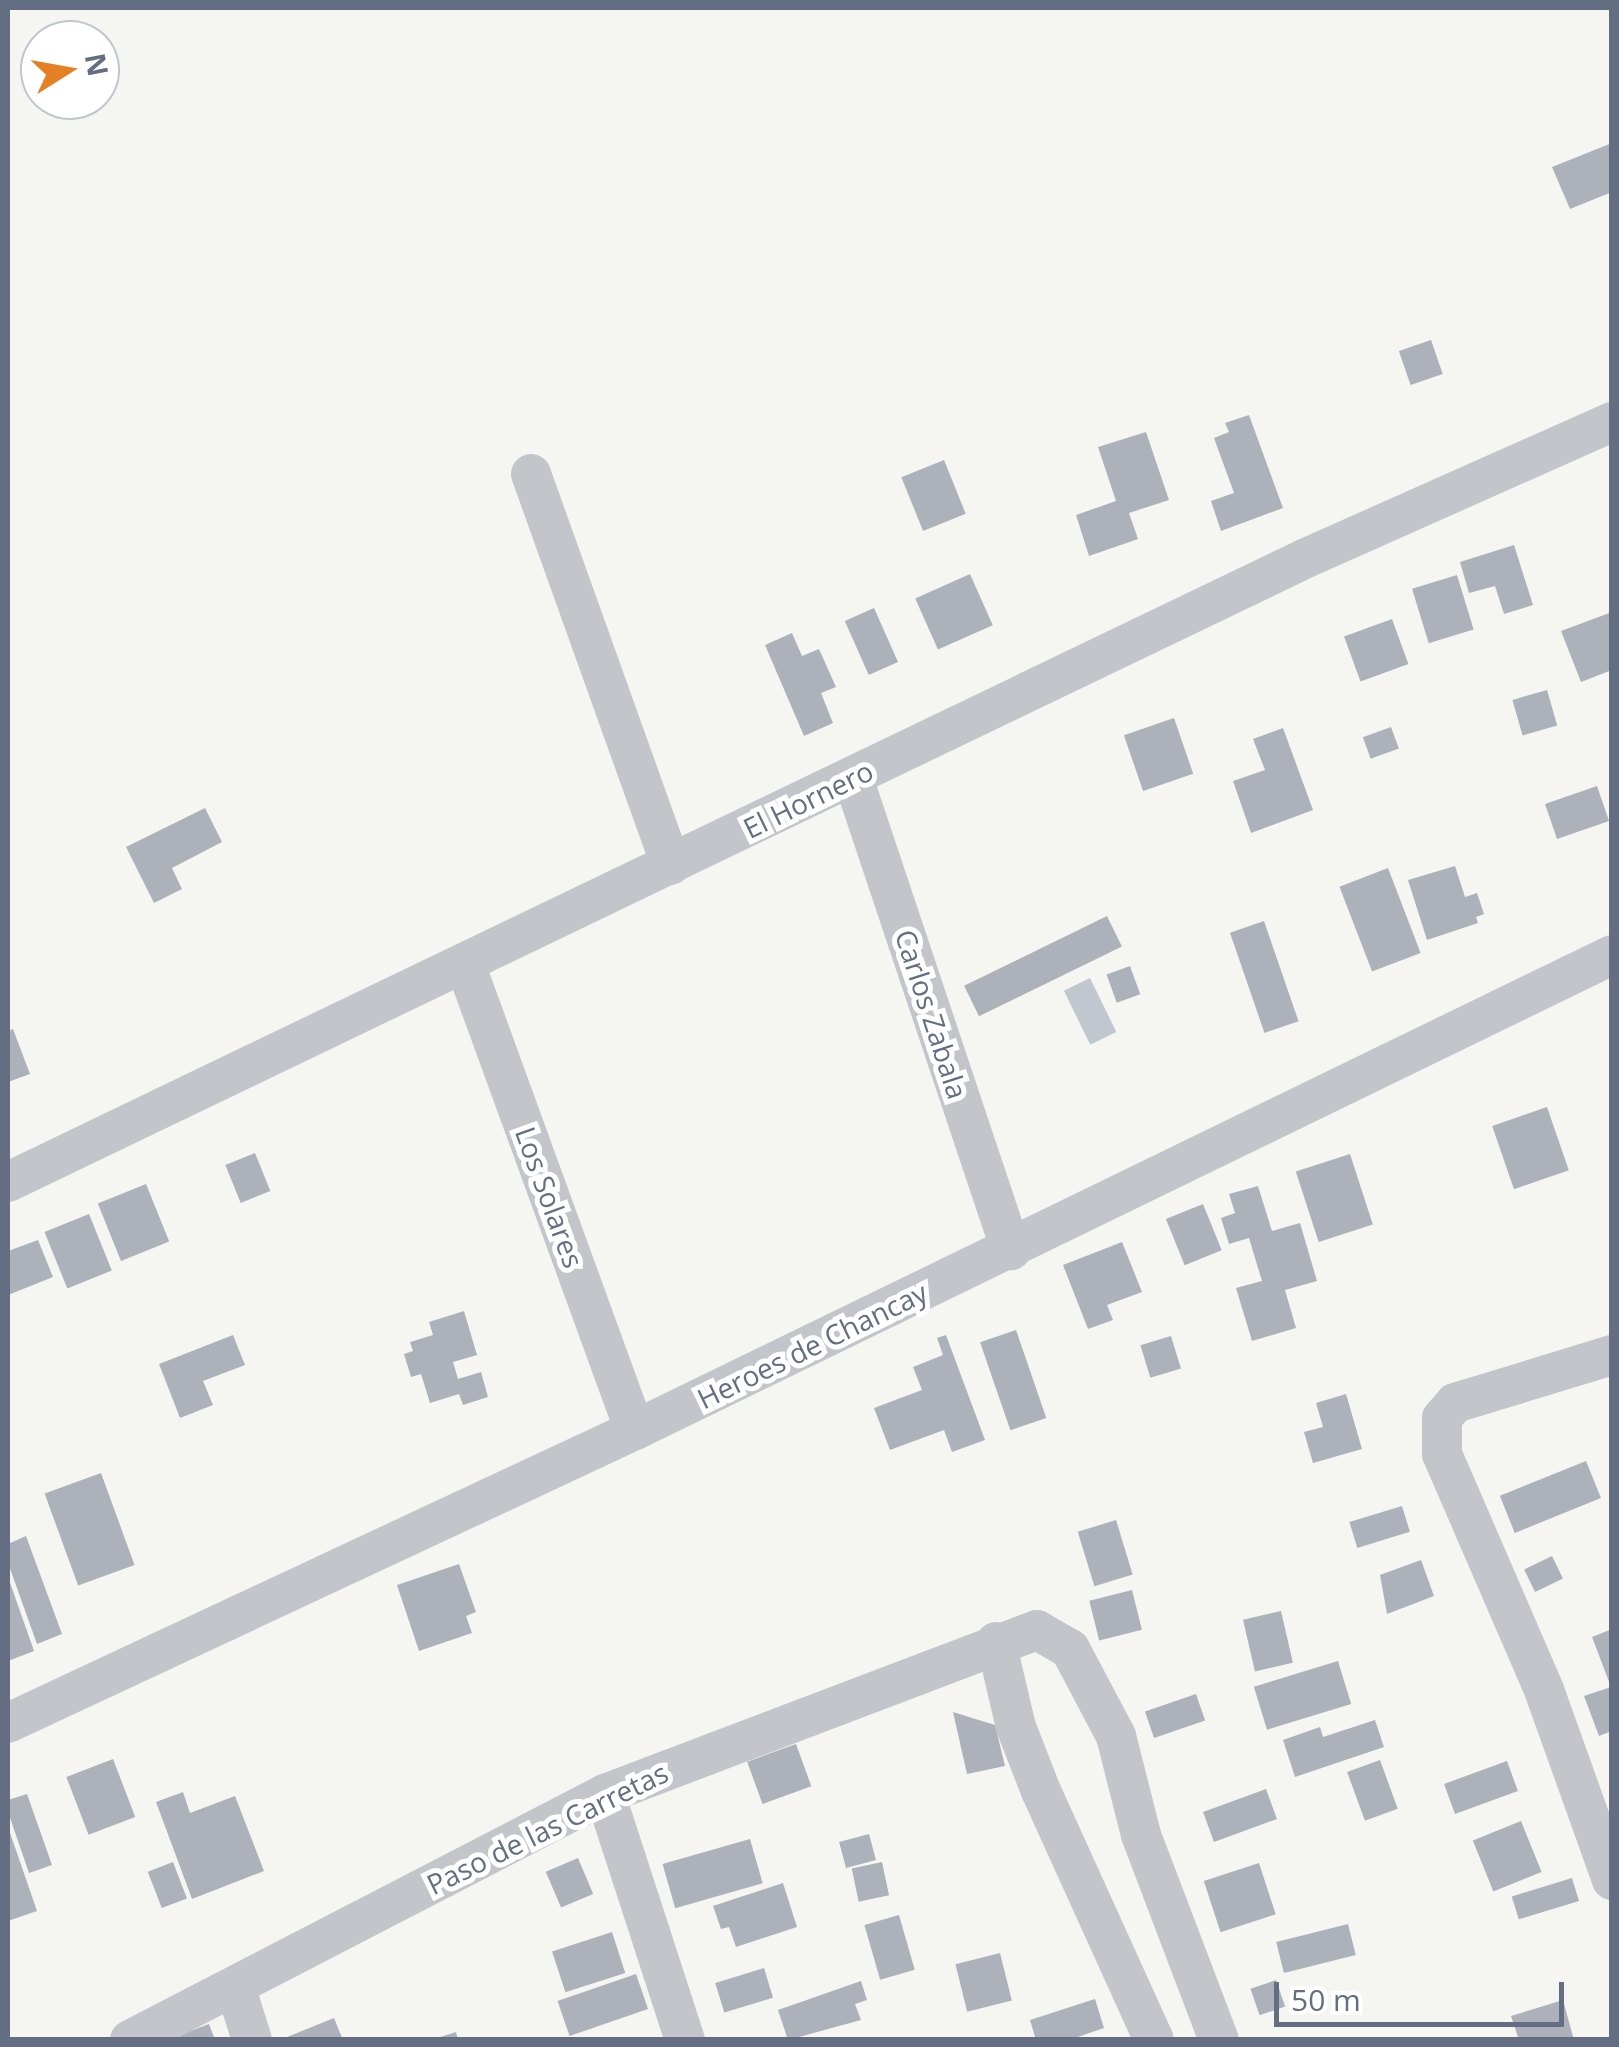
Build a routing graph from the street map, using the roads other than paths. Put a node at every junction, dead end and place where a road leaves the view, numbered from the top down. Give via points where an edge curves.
1 (1612, 422) edge
2 (531, 474) dead end
3 (852, 778) junction
4 (671, 865) junction
5 (1612, 955) edge
6 (465, 964) junction
7 (8, 1182) edge
8 (1010, 1250) junction
9 (1612, 1355) edge
10 (635, 1430) junction
11 (996, 1642) junction
12 (8, 1722) edge
13 (604, 1794) junction
14 (1612, 1880) edge
15 (236, 1989) junction
16 (130, 2040) edge
17 (252, 2040) edge
18 (685, 2040) edge
19 (1154, 2040) edge
20 (1218, 2040) edge

1 - 3 street, El Hornero via 1304,559
2 - 4 street
3 - 4 street, El Hornero
3 - 8 street, Carlos Zabala
4 - 6 street, El Hornero
5 - 8 street, Heroes de Chancay
6 - 7 street, El Hornero
6 - 10 street, Los Solares
8 - 10 street, Heroes de Chancay
9 - 14 street via 1454,1403 1442,1418 1442,1454 1544,1690
10 - 12 street, Heroes de Chancay
11 - 13 street, Paso de las Carretas
11 - 19 street via 1016,1727 1041,1791
11 - 20 street, Paso de las Carretas via 1036,1630 1070,1649 1116,1736 1141,1835
13 - 15 street, Paso de las Carretas
13 - 18 street
15 - 16 street, Paso de las Carretas
15 - 17 street

